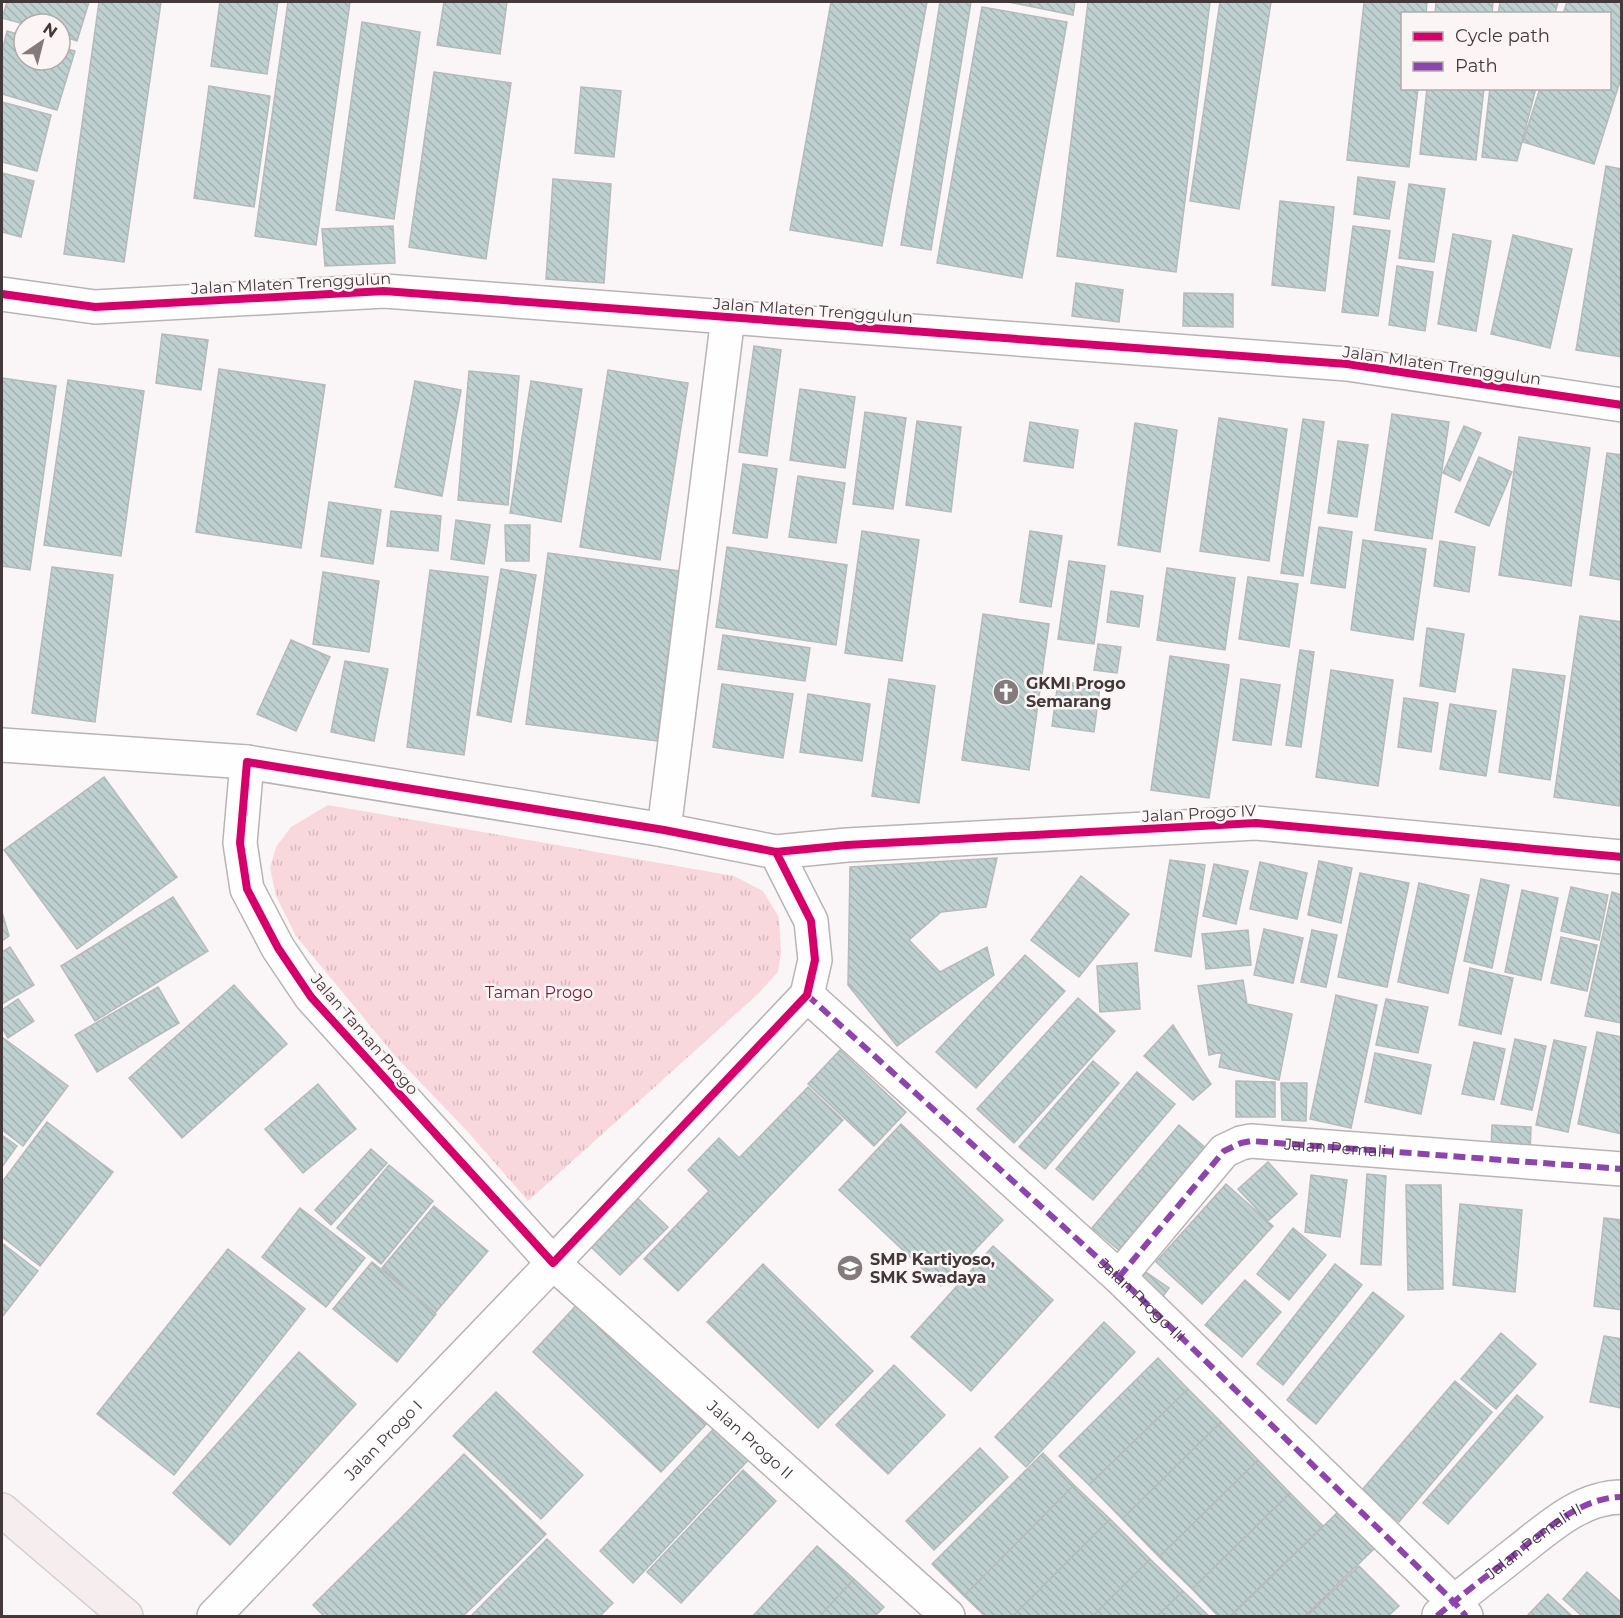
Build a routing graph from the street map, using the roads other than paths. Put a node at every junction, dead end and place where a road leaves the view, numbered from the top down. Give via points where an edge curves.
1 (2, 294) edge
2 (728, 317) junction
3 (1622, 405) edge
4 (2, 745) edge
5 (248, 762) junction
6 (664, 830) junction
7 (776, 852) junction
8 (1622, 857) edge
9 (807, 995) junction
10 (1622, 1169) edge
11 (553, 1263) junction
12 (1119, 1277) junction
13 (1622, 1497) edge
14 (2, 1510) edge
15 (1452, 1612) edge
16 (126, 1617) edge
17 (214, 1617) edge
18 (948, 1617) edge

1 - 2 street, Jalan Mlaten Trenggulun via 95,307 384,291
2 - 3 street, Jalan Mlaten Trenggulun via 1347,364
2 - 6 street
4 - 5 street
5 - 6 street
5 - 11 street, Jalan Taman Progo via 240,843 247,889 278,948 311,997
6 - 7 street
7 - 8 street, Jalan Progo IV via 1256,823
7 - 9 street via 811,921 815,960
9 - 11 street
9 - 12 street, Jalan Progo III
10 - 12 street, Jalan Pemali I via 1241,1143 1224,1151
11 - 17 street, Jalan Progo I
11 - 18 street, Jalan Progo II
12 - 15 street, Jalan Progo III
13 - 15 street, Jalan Pemali II via 1580,1507 1559,1520
14 - 16 main road

